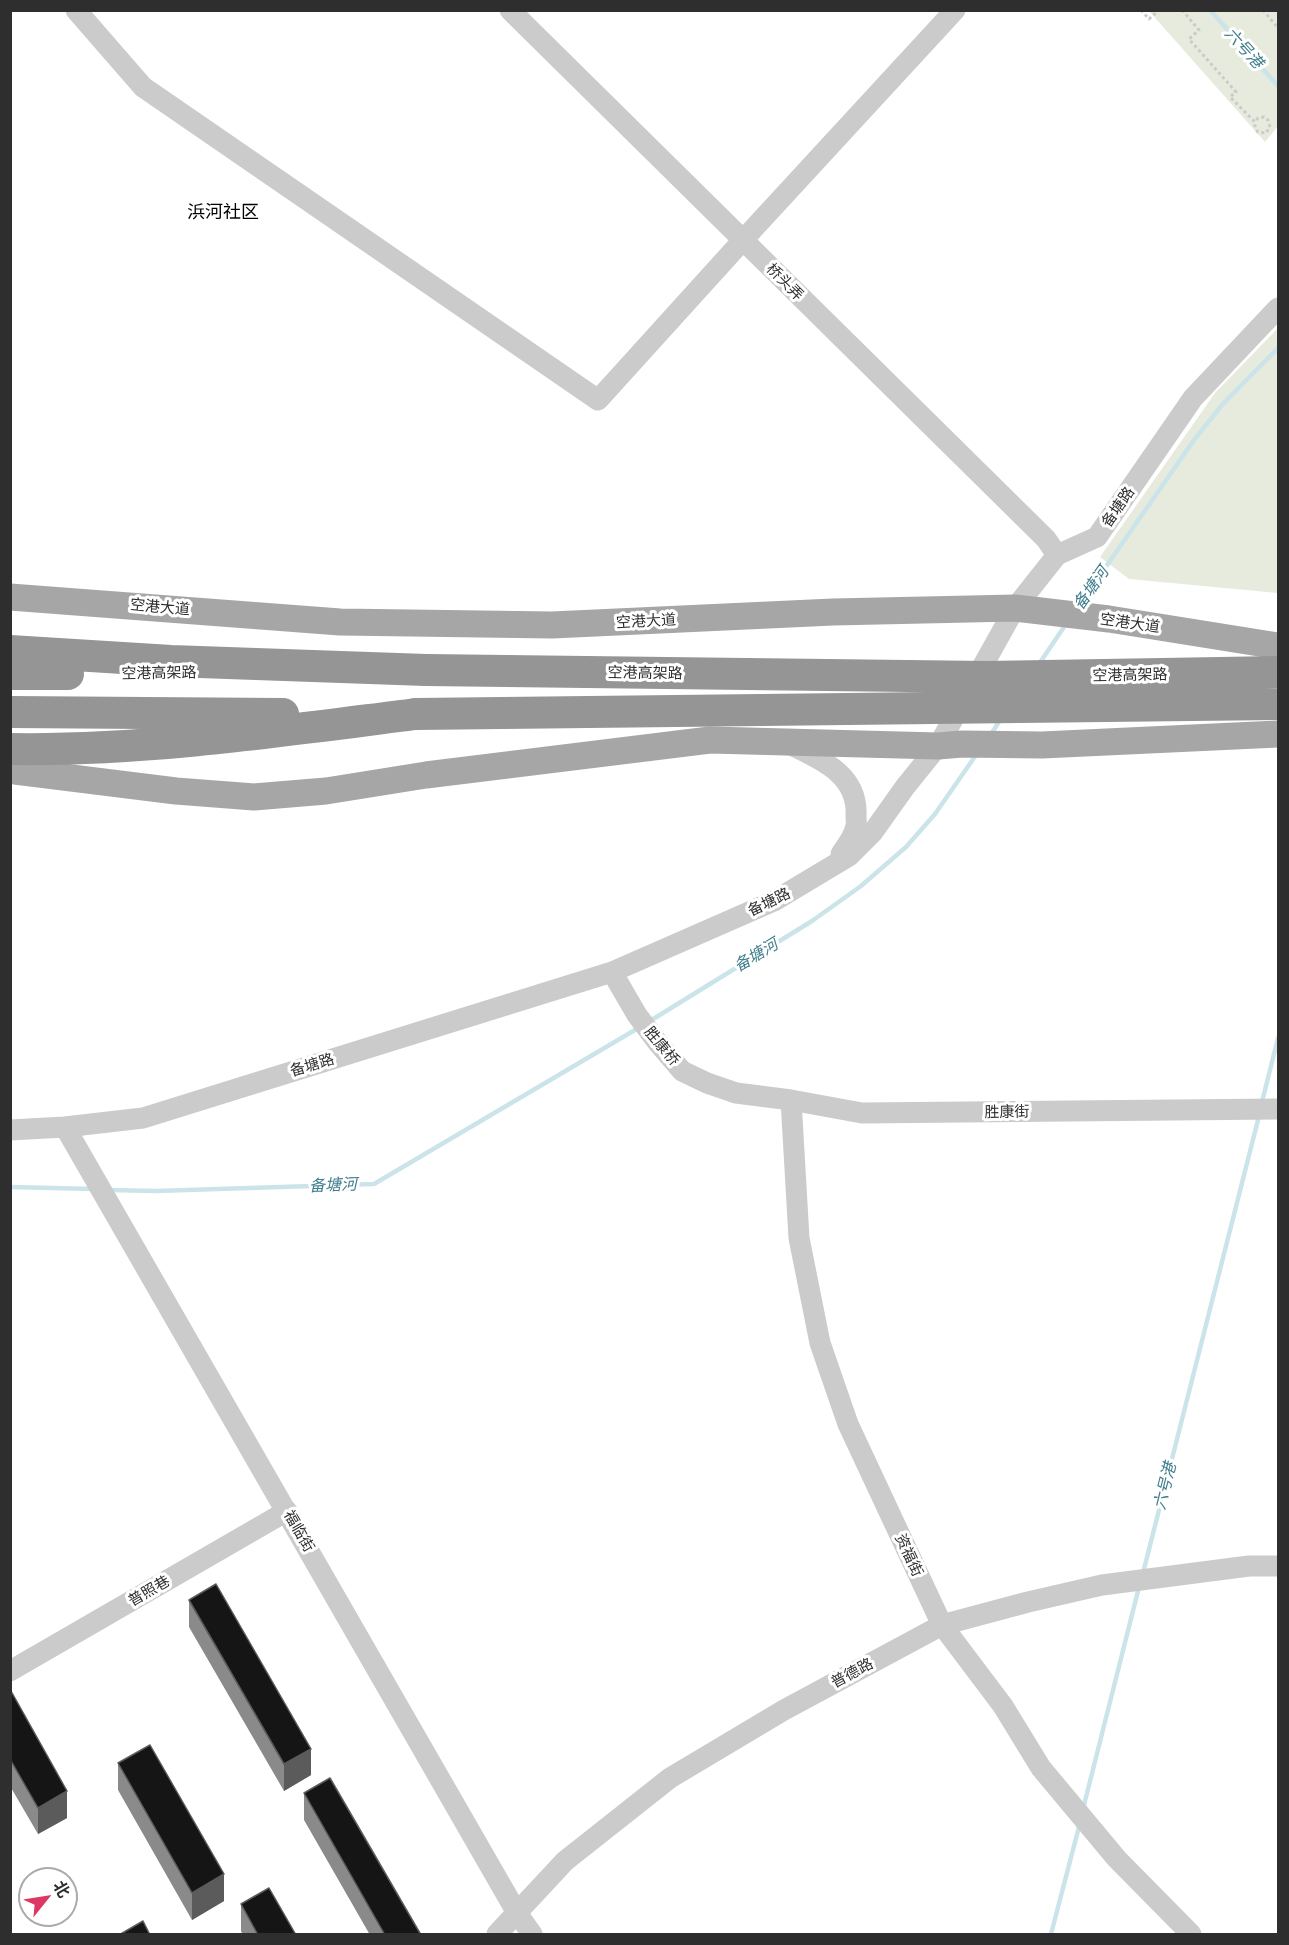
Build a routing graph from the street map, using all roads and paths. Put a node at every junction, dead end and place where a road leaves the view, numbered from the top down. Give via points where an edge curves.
1 (76, 10) edge
2 (510, 10) edge
3 (955, 10) edge
4 (1141, 10) edge
5 (1159, 10) edge
6 (1182, 10) edge
7 (1263, 10) edge
8 (1278, 28) edge
9 (1255, 122) junction
10 (742, 240) junction
11 (1278, 308) edge
12 (1057, 555) junction
13 (10, 597) edge
14 (1015, 608) junction
15 (1278, 646) edge
16 (10, 651) edge
17 (426, 670) junction
18 (1278, 672) edge
19 (10, 674) edge
20 (1278, 704) edge
21 (10, 712) edge
22 (416, 714) junction
23 (1278, 734) edge
24 (785, 742) junction
25 (950, 745) junction
26 (13, 760) edge
27 (823, 873) junction
28 (612, 972) junction
29 (736, 1092) joint
30 (791, 1100) junction
31 (1278, 1109) edge
32 (65, 1127) junction
33 (10, 1130) edge
34 (287, 1511) junction
35 (1278, 1566) edge
36 (942, 1625) junction
37 (10, 1671) edge
38 (518, 1913) junction
39 (497, 1935) edge
40 (532, 1935) edge
41 (1191, 1935) edge

1 - 10 street via 143,87 598,400
2 - 10 street, 桥头弄
3 - 10 street
4 - 5 path via 1149,19
6 - 9 path via 1199,30 1189,39 1236,92 1230,97
7 - 8 path
9 - 9 path via 1264,117 1270,127 1261,133
10 - 12 street, 桥头弄 via 1046,539
11 - 12 street, 备塘路 via 1193,398 1097,537
12 - 14 street, 备塘路
13 - 14 main road, 空港大道 via 340,622 552,625
14 - 15 main road, 空港大道
14 - 25 street, 备塘路
16 - 17 highway
17 - 18 highway, 空港高架路, bridge via 987,677
17 - 19 highway, 空港高架路
20 - 22 highway, 空港高架路, bridge
21 - 22 highway, 空港高架路
22 - 26 highway via 209,740 62,749
23 - 25 main road via 1042,745
24 - 25 main road
24 - 26 main road via 710,740 326,791 254,796 176,791
24 - 27 street via 835,769 849,784 857,803 856,828 842,854
25 - 27 street, 备塘路 via 905,787 873,832 849,856
27 - 28 street, 备塘路 via 774,901
28 - 29 street, 胜康桥 via 637,1015 682,1071
28 - 32 street, 备塘路 via 143,1118
29 - 30 street, 胜康街
30 - 31 street, 胜康街 via 862,1113
30 - 36 street, 资福街 via 799,1238 820,1343 848,1424
32 - 33 street, 备塘路
32 - 34 street, 福临街
34 - 37 street, 普照巷
34 - 38 street, 福临街
35 - 36 street, 普德路 via 1196,1571 1102,1585
36 - 38 street, 普德路 via 784,1710 670,1778 565,1862
36 - 41 street, 资福街 via 1003,1706 1041,1768 1117,1859
38 - 39 street, 普德路
38 - 40 street, 福临街

